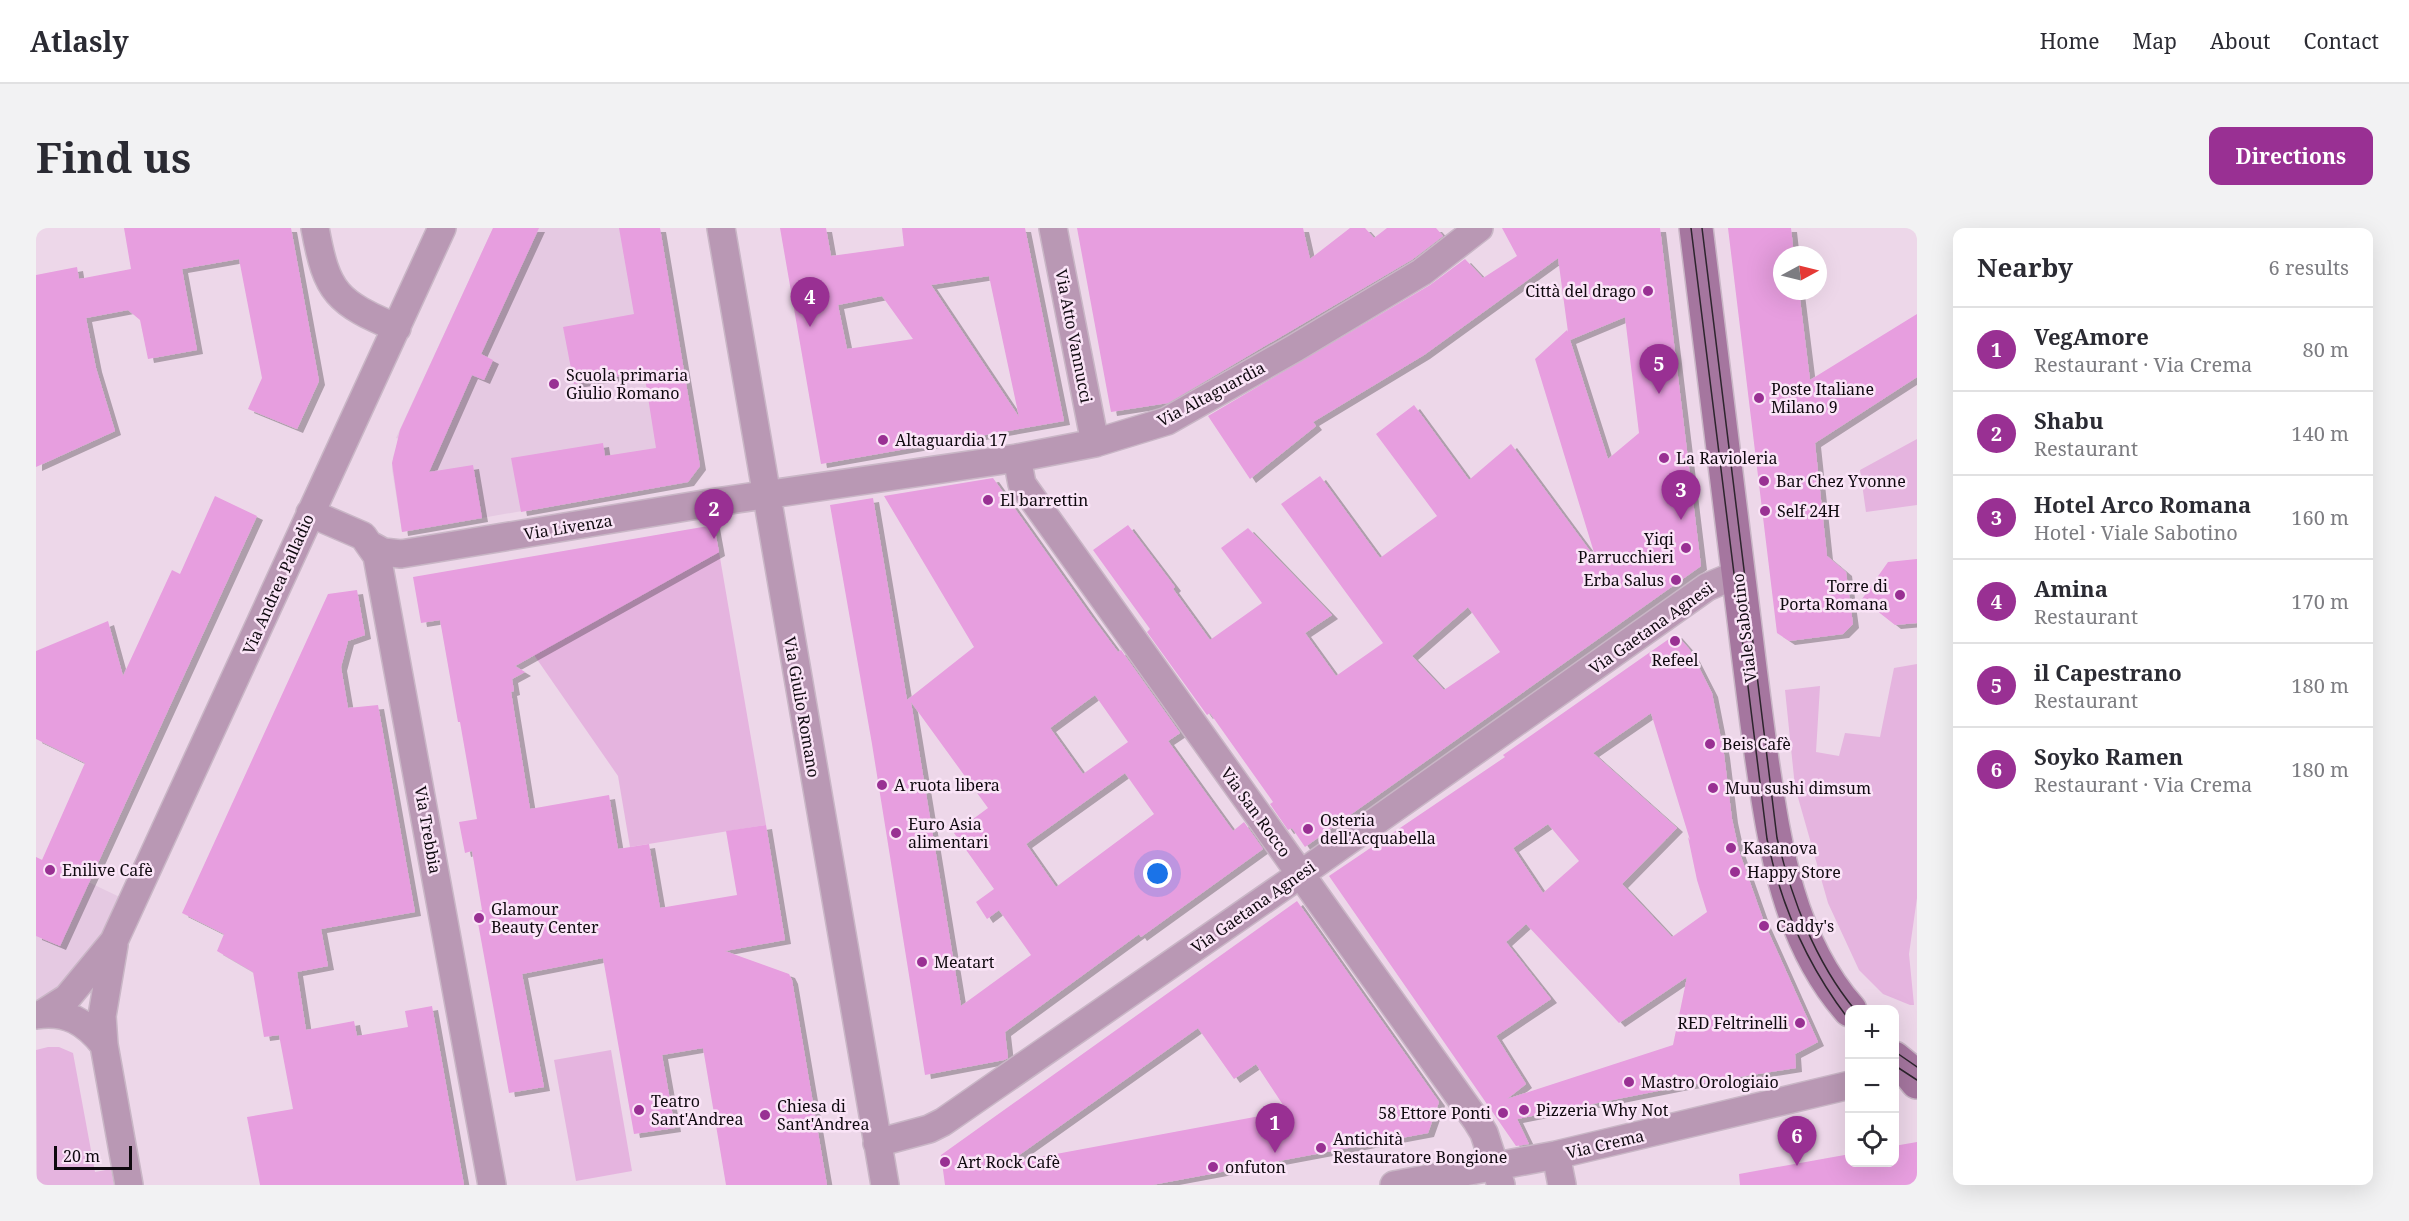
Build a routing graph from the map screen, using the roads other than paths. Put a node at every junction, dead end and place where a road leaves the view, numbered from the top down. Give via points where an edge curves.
1 (315, 228) edge
2 (442, 228) edge
3 (721, 228) edge
4 (1053, 228) edge
5 (1479, 228) edge
6 (1696, 228) edge
7 (397, 328) junction
8 (1095, 443) junction
9 (1017, 458) junction
10 (766, 495) junction
11 (310, 513) junction
12 (372, 546) junction
13 (1738, 574) junction
14 (1301, 874) junction
15 (114, 941) junction
16 (1845, 1005) edge
17 (39, 1015) edge
18 (104, 1045) junction
19 (1845, 1086) edge
20 (878, 1143) junction
21 (1556, 1155) junction
22 (1498, 1176) edge
23 (129, 1185) edge
24 (492, 1185) edge
25 (885, 1185) edge
26 (1394, 1185) edge
27 (1562, 1185) edge

1 - 7 street via 333,287 358,311
2 - 7 street, Via Andrea Palladio
3 - 10 street, Via Giulio Romano
4 - 8 street, Via Atto Vannucci
5 - 8 street, Via Altaguardia via 1422,272 1177,415
6 - 13 street, Viale Sabotino
7 - 11 street, Via Andrea Palladio
8 - 9 street, Via Altaguardia
9 - 10 street, Via Altaguardia
9 - 14 street, Via San Rocco via 1022,484
10 - 12 street, Via Livenza via 401,554
10 - 20 street, Via Giulio Romano
11 - 12 street via 352,530
11 - 15 street, Via Andrea Palladio
12 - 24 street, Via Trebbia via 380,568
13 - 14 street, Via Gaetana Agnesi via 1707,587
13 - 16 street, Viale Sabotino via 1749,676 1784,880 1822,971
14 - 20 street, Via Gaetana Agnesi via 943,1122
14 - 22 street, Via San Rocco via 1476,1120
15 - 17 street via 67,998
15 - 18 street via 102,1016
17 - 18 street via 72,1017
18 - 23 street
19 - 21 street, Via Crema
20 - 25 street, Via Giulio Romano
21 - 22 street, Via Crema
21 - 27 street
22 - 26 street, Via Crema

